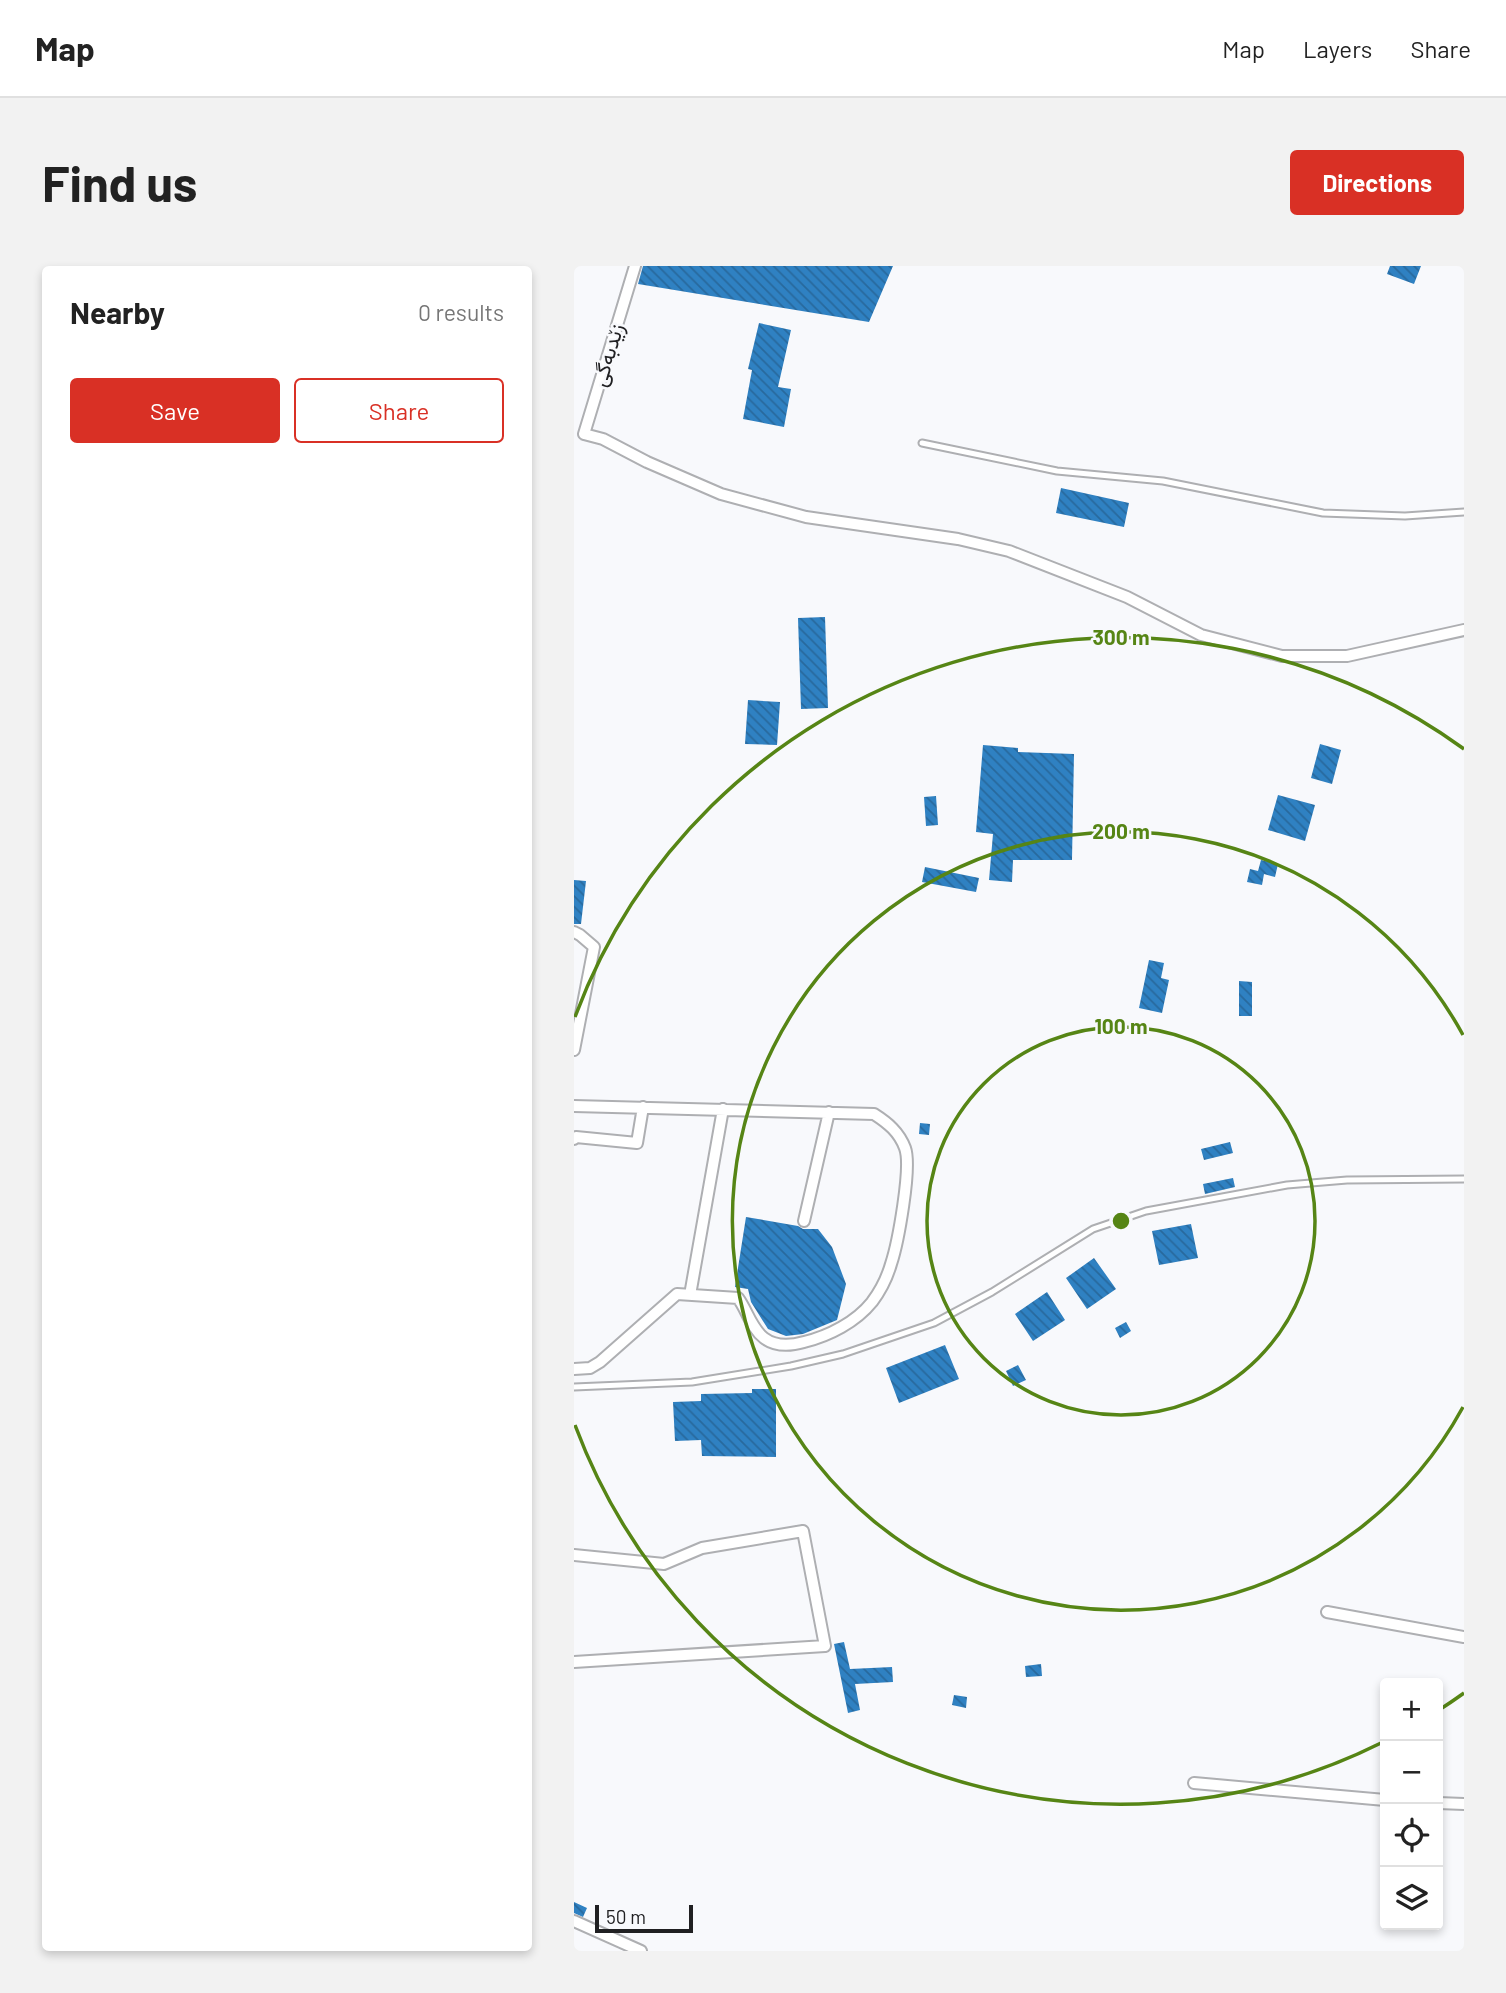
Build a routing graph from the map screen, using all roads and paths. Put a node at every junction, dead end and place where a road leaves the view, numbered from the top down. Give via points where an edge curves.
1 (635, 266) edge
2 (579, 436) edge
3 (922, 443) dead end
4 (1464, 512) edge
5 (1464, 630) edge
6 (574, 932) edge
7 (574, 1050) edge
8 (574, 1105) edge
9 (643, 1107) junction
10 (723, 1109) junction
11 (829, 1112) junction
12 (574, 1139) edge
13 (1464, 1179) edge
14 (804, 1221) dead end
15 (690, 1295) junction
16 (574, 1369) edge
17 (574, 1387) edge
18 (574, 1555) edge
19 (1327, 1612) dead end
20 (1464, 1637) edge
21 (574, 1662) edge
22 (1194, 1783) dead end
23 (1380, 1800) edge
24 (1443, 1803) edge
25 (1464, 1804) edge
26 (574, 1921) edge
27 (641, 1951) edge

1 - 2 street, زێدبەگی
2 - 5 street via 603,439 721,495 806,517 1009,551 1127,597 1201,635 1282,656 1347,656
3 - 4 lane via 1058,471 1163,481 1323,513 1405,516
6 - 7 street via 594,947
8 - 9 street
9 - 10 street
9 - 12 street via 637,1143 588,1136
10 - 11 street
10 - 15 street
11 - 14 street
11 - 15 street via 874,1114 891,1124 905,1149 909,1167 892,1261 872,1302 858,1317 826,1335 777,1345 762,1337 738,1298
13 - 17 lane via 1287,1185 1146,1211 1093,1229 992,1293 934,1323 843,1354 692,1382
15 - 16 street via 677,1294 600,1362
18 - 21 street via 664,1564 702,1548 803,1531 825,1647
19 - 20 street
22 - 23 street
24 - 25 street
26 - 27 street

